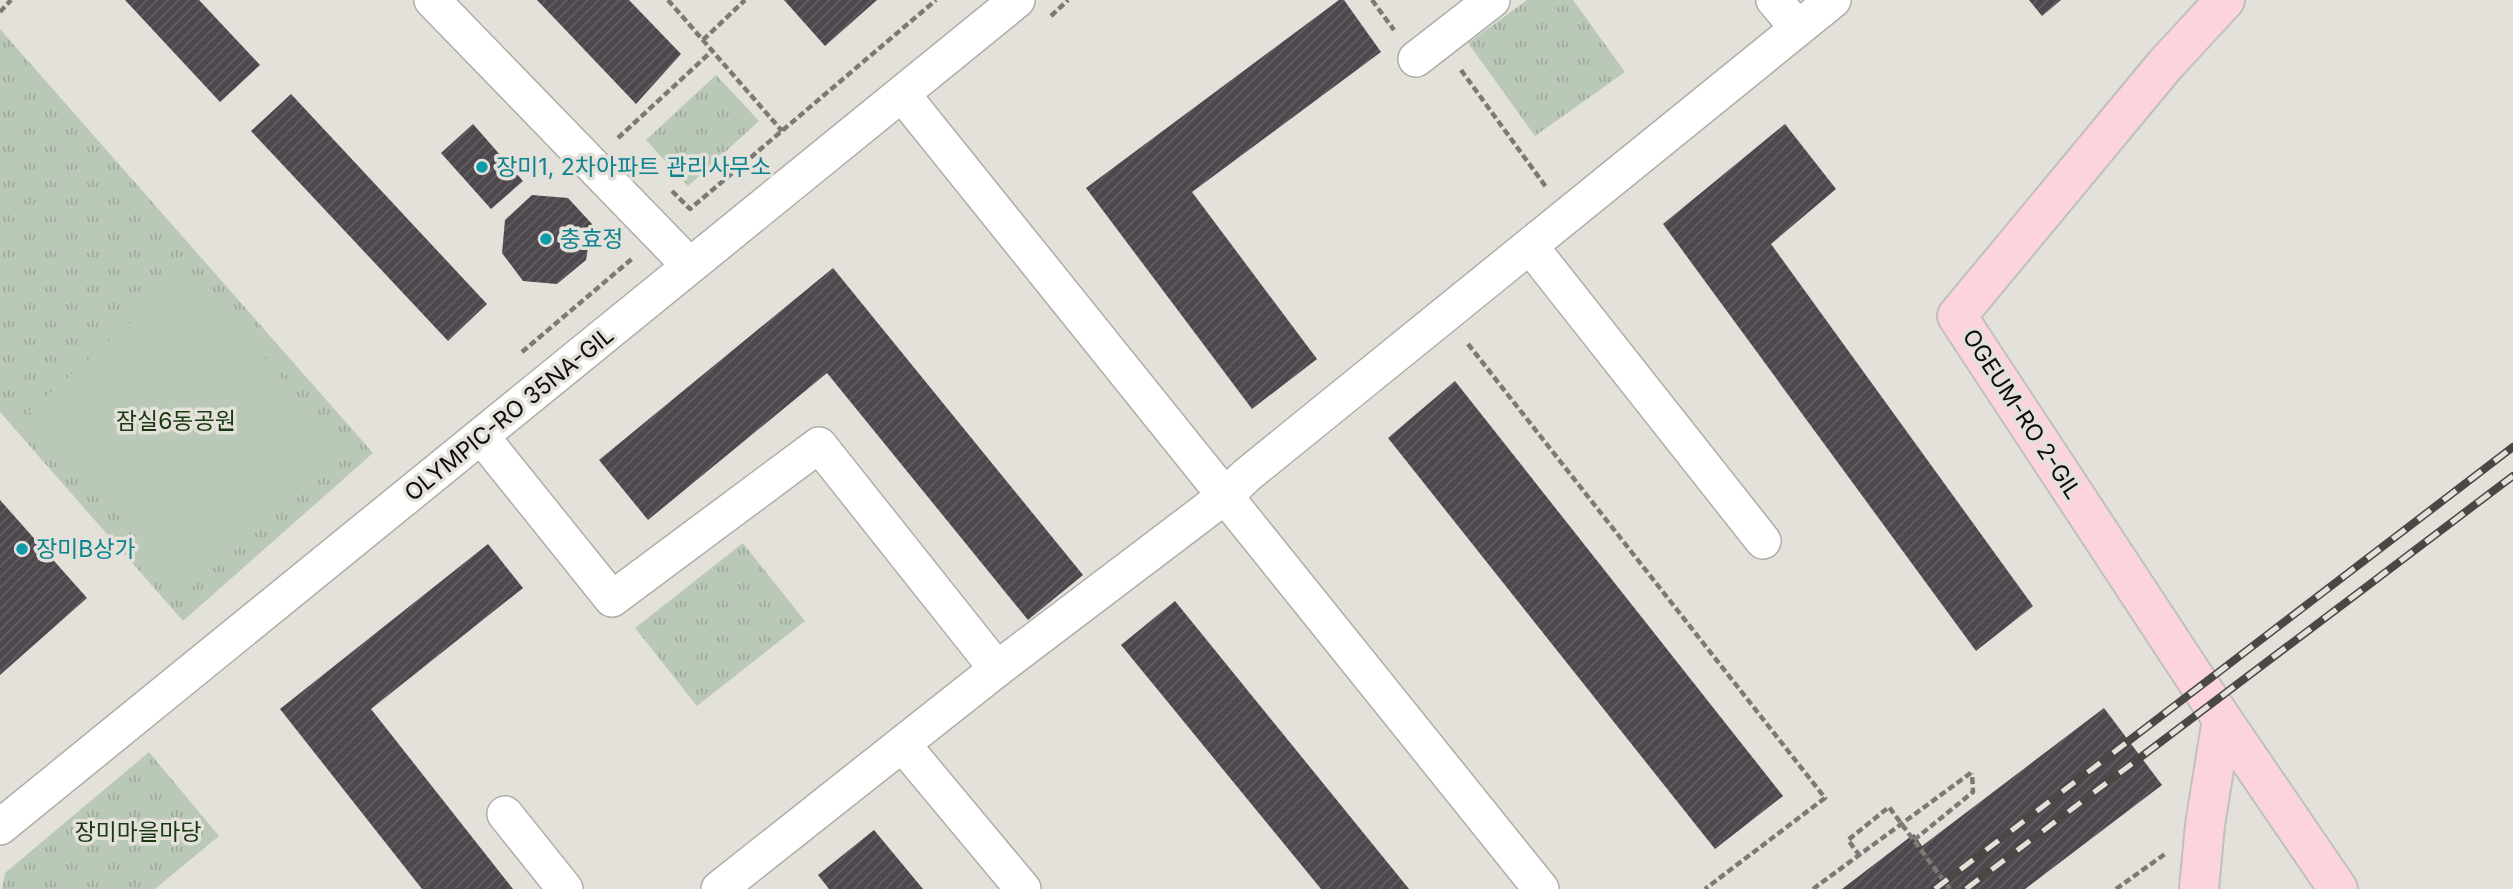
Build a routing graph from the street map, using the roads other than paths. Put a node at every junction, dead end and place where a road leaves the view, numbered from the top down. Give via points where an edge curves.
1 (432, 0) edge
2 (1017, 0) edge
3 (1492, 0) edge
4 (1774, 0) edge
5 (1833, 0) edge
6 (2225, 0) edge
7 (1798, 28) junction
8 (1428, 50) road end
9 (902, 94) junction
10 (1530, 246) junction
11 (690, 267) junction
12 (481, 436) junction
13 (1225, 496) junction
14 (1763, 541) dead end
15 (997, 669) junction
16 (2222, 719) junction
17 (903, 745) junction
18 (505, 814) dead end
19 (0, 827) edge
20 (565, 889) edge
21 (719, 889) edge
22 (1023, 889) edge
23 (1541, 889) edge
24 (2199, 889) edge
25 (2338, 889) edge

1 - 11 street
2 - 9 street, OLYMPIC-RO 35NA-GIL
3 - 8 street
4 - 7 street
5 - 7 street
6 - 16 main road, OGEUM-RO 2-GIL via 2165,65 1957,316
7 - 10 street
9 - 11 street, OLYMPIC-RO 35NA-GIL
9 - 13 street
10 - 13 street
10 - 14 street
11 - 12 street, OLYMPIC-RO 35NA-GIL
12 - 15 street via 612,599 819,445
12 - 19 street, OLYMPIC-RO 35NA-GIL
13 - 15 street
13 - 23 street
15 - 17 street
16 - 24 main road
16 - 25 main road
17 - 21 street
17 - 22 street
18 - 20 street

